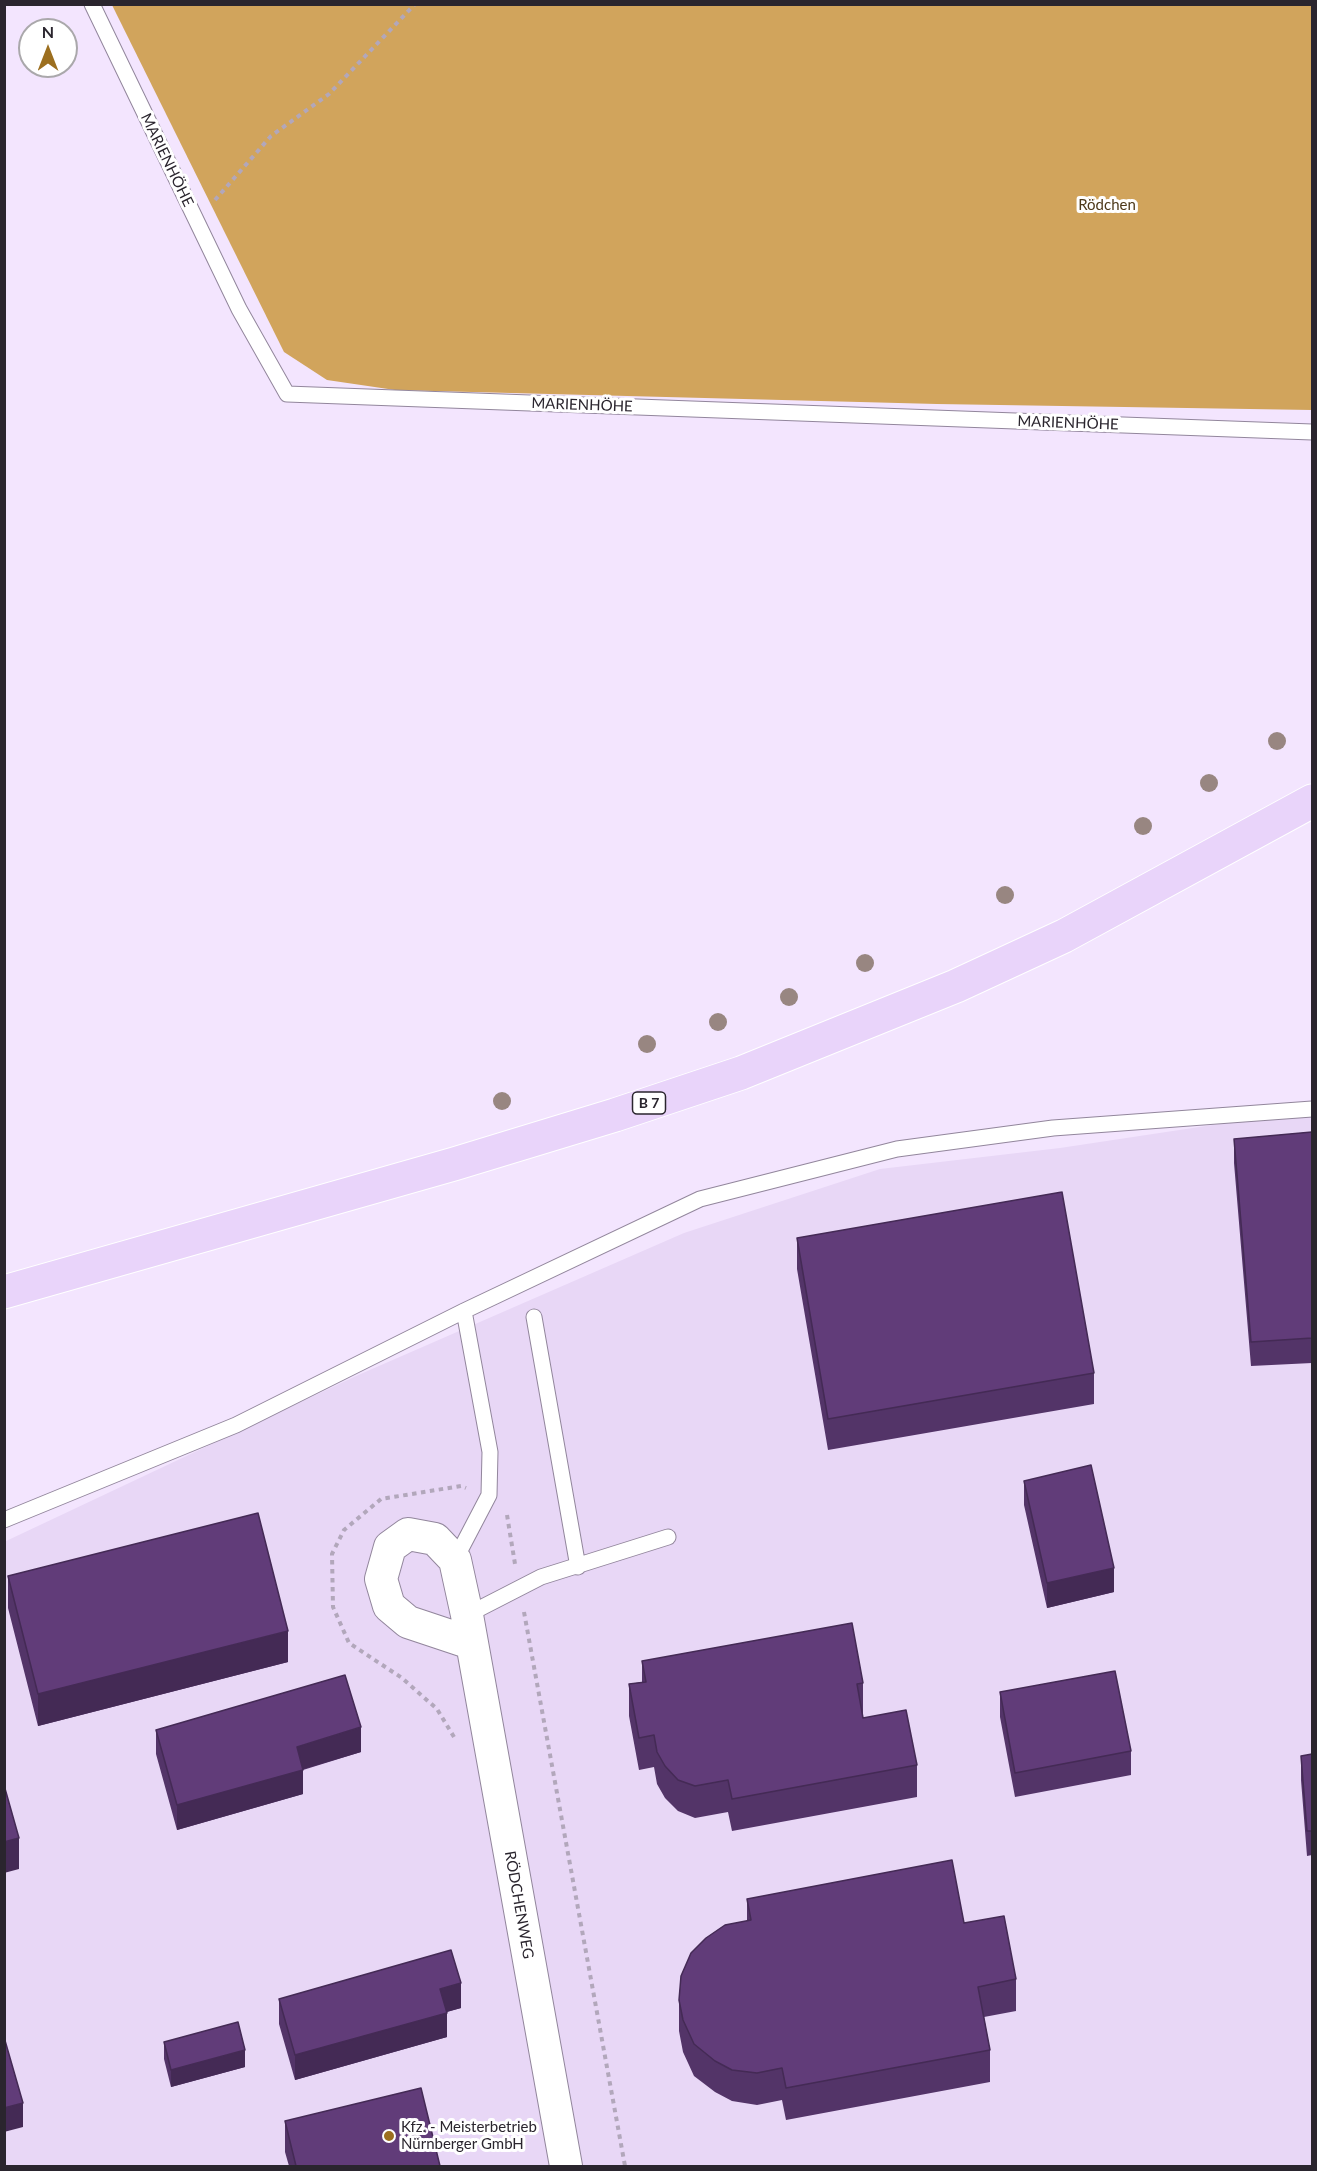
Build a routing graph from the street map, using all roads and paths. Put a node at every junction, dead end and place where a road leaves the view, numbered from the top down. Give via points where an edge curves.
1 (92, 4) edge
2 (415, 4) edge
3 (197, 221) junction
4 (1312, 432) edge
5 (1312, 801) edge
6 (1312, 1109) edge
7 (4, 1292) edge
8 (464, 1311) junction
9 (534, 1317) dead end
10 (489, 1495) junction
11 (4, 1520) edge
12 (668, 1537) dead end
13 (455, 1560) junction
14 (578, 1567) junction
15 (520, 1589) junction
16 (469, 1629) junction
17 (455, 1739) dead end
18 (566, 2166) edge
19 (625, 2166) edge

1 - 3 lane, MARIENHÖHE
2 - 3 path via 329,94 271,136
3 - 4 lane, MARIENHÖHE via 239,309 287,394
5 - 7 main road, B 7 via 1064,936 956,986 741,1073 464,1161
6 - 8 lane via 1053,1128 897,1149 700,1200
8 - 10 lane via 490,1452
8 - 11 lane via 236,1425
9 - 14 lane
10 - 13 lane
10 - 15 path via 506,1507
10 - 17 path via 460,1486 381,1499 344,1530 332,1554 333,1606 349,1643 402,1678 437,1709
12 - 14 lane
13 - 16 street, RÖDCHENWEG
13 - 16 street via 435,1539 408,1534 390,1547 381,1579 388,1606 408,1622
14 - 15 lane via 541,1576
15 - 16 lane
15 - 19 path
16 - 18 street, RÖDCHENWEG

